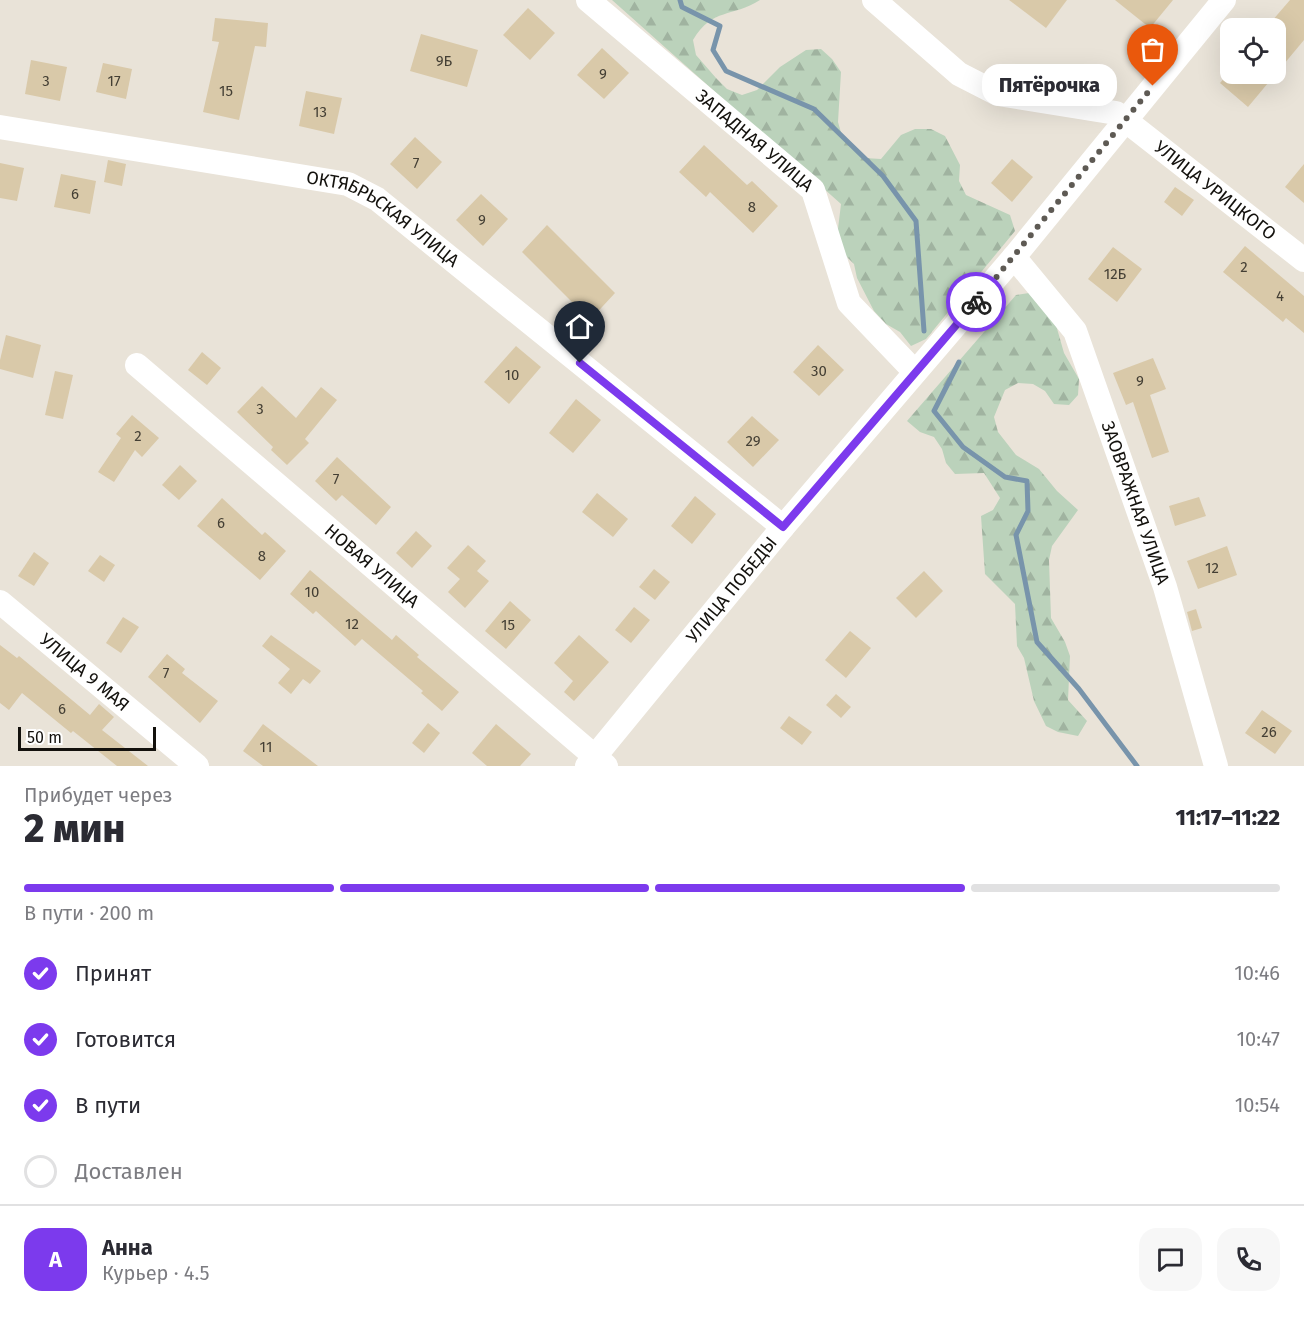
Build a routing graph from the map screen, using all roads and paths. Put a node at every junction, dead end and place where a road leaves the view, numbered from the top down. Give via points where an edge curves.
1 (588, 0) edge
2 (874, 0) edge
3 (1224, 0) edge
4 (1125, 121) junction
5 (0, 127) edge
6 (1014, 258) junction
7 (1304, 260) edge
8 (137, 365) dead end
9 (915, 372) junction
10 (783, 527) junction
11 (0, 602) edge
12 (596, 763) edge
13 (197, 766) edge
14 (1216, 766) edge

1 - 9 street, ЗАПАДНАЯ УЛИЦА via 813,190 849,303
2 - 4 street via 959,74 998,94 1116,113
3 - 4 street, УЛИЦА ПОБЕДЫ
4 - 6 street, УЛИЦА ПОБЕДЫ
4 - 7 street, УЛИЦА УРИЦКОГО
5 - 10 street, ОКТЯБРЬСКАЯ УЛИЦА via 348,184 377,199
6 - 9 street, УЛИЦА ПОБЕДЫ
6 - 14 street, ЗАОВРАЖНАЯ УЛИЦА via 1076,332 1165,587
8 - 12 street, НОВАЯ УЛИЦА
9 - 10 street, УЛИЦА ПОБЕДЫ
10 - 12 street, УЛИЦА ПОБЕДЫ
11 - 13 street, УЛИЦА 9 МАЯ

